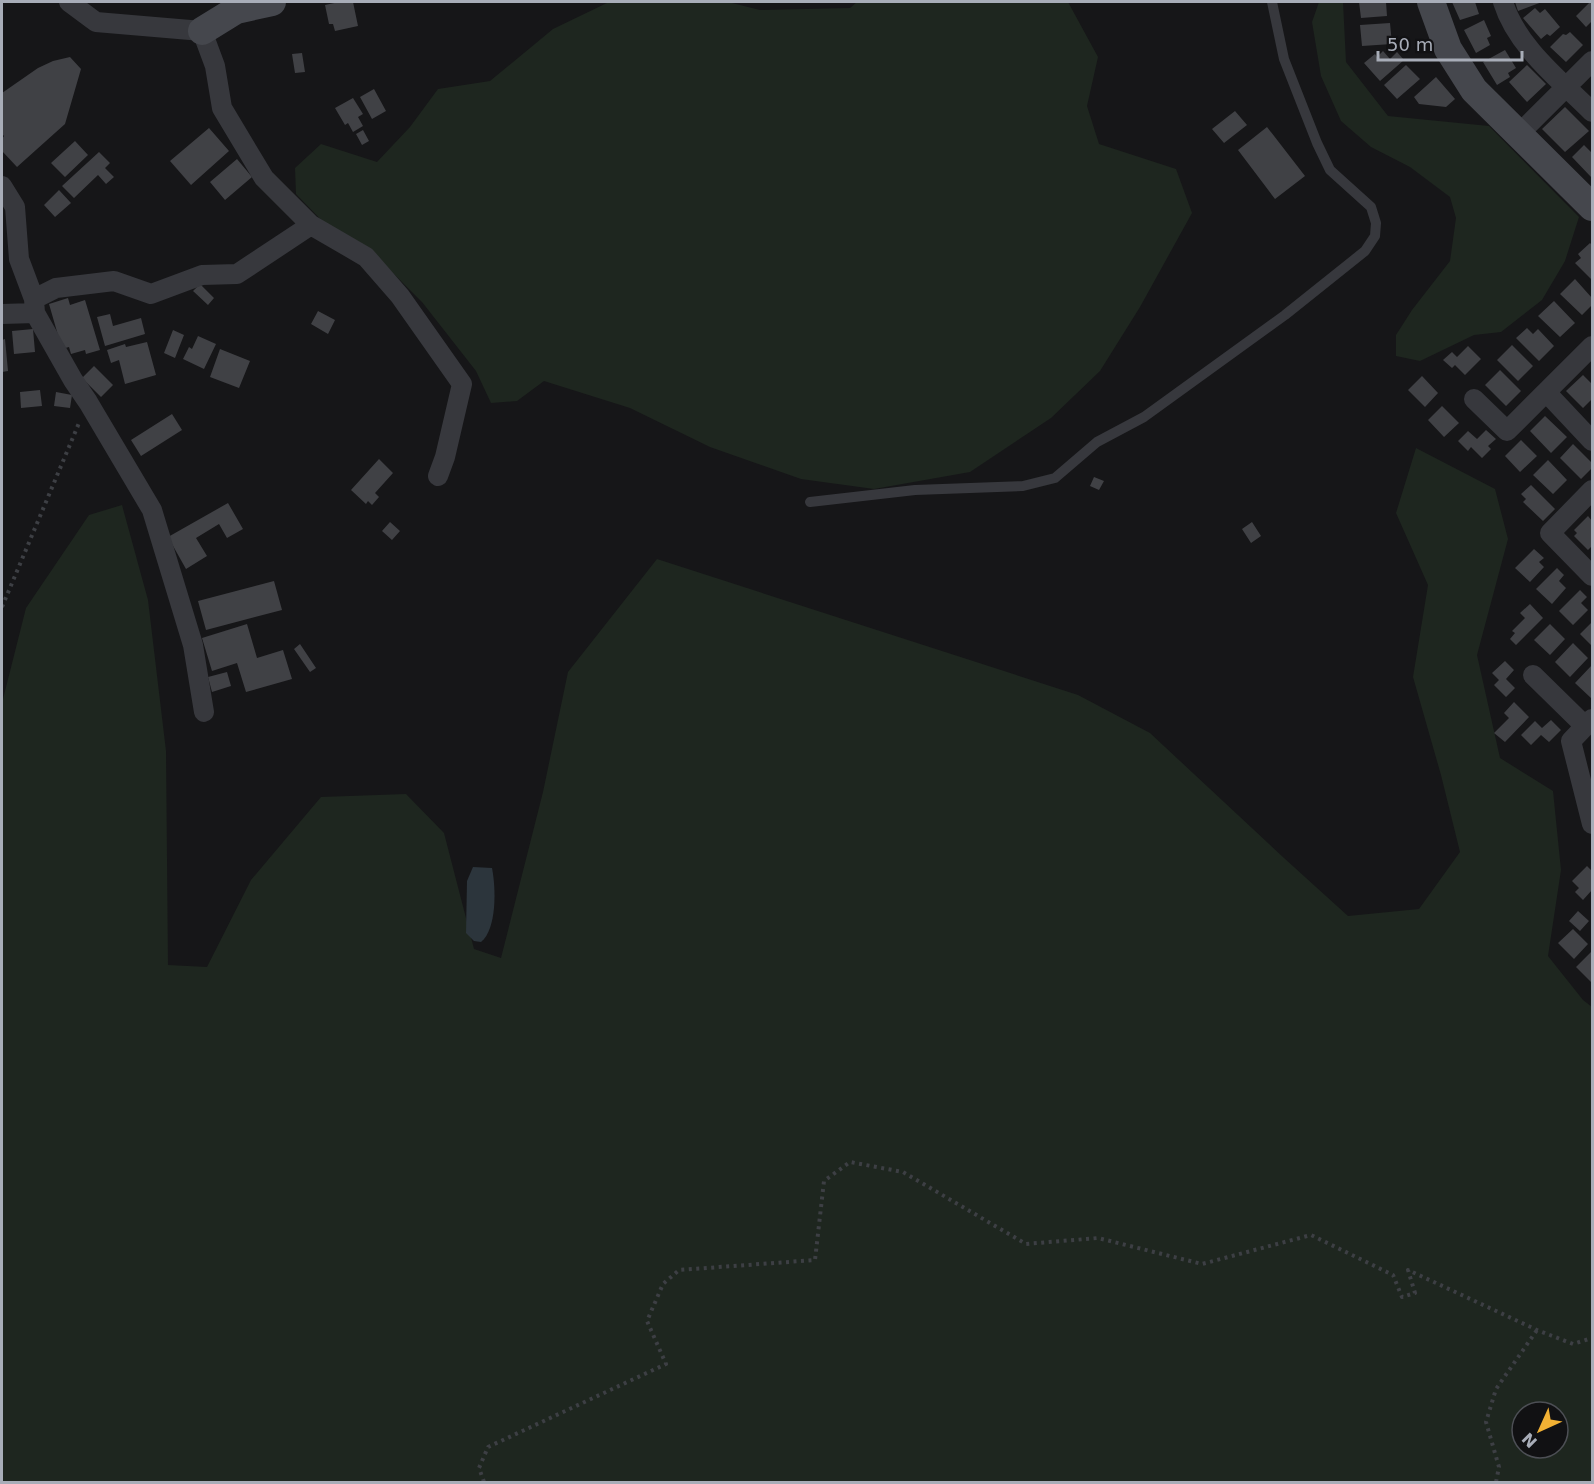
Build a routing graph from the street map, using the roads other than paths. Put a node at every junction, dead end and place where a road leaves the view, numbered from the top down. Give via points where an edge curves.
1 (69, 2) edge
2 (272, 2) edge
3 (1272, 2) edge
4 (1431, 2) edge
5 (1503, 2) edge
6 (202, 31) junction
7 (1593, 61) edge
8 (1567, 87) junction
9 (1593, 112) edge
10 (1519, 134) junction
11 (2, 186) edge
12 (1593, 207) edge
13 (311, 225) junction
14 (35, 306) junction
15 (2, 314) edge
16 (1593, 346) edge
17 (1546, 392) junction
18 (1474, 399) dead end
19 (1593, 441) edge
20 (438, 476) dead end
21 (1593, 490) edge
22 (810, 502) dead end
23 (1593, 576) edge
24 (1533, 675) dead end
25 (204, 712) dead end
26 (1589, 723) edge
27 (1593, 824) edge

1 - 6 street via 96,22
2 - 6 street via 236,10
3 - 22 lane via 1284,59 1317,143 1330,170 1371,207 1377,223 1375,236 1365,251 1285,315 1144,417 1097,442 1055,478 1023,486 915,490
4 - 10 street via 1448,49 1474,90
5 - 8 street via 1521,37
6 - 13 street via 215,66 222,108 264,178
7 - 8 street
8 - 9 street
8 - 10 street
10 - 12 street
11 - 14 street via 15,207 19,259
13 - 14 street via 237,274 202,275 151,294 114,281 56,288
13 - 20 street via 366,257 400,296 462,384
14 - 15 street
14 - 25 street via 73,380 152,510 193,645
16 - 17 street
17 - 18 street via 1507,431
17 - 19 street
21 - 23 street via 1550,533
24 - 26 street
26 - 27 street via 1571,741

